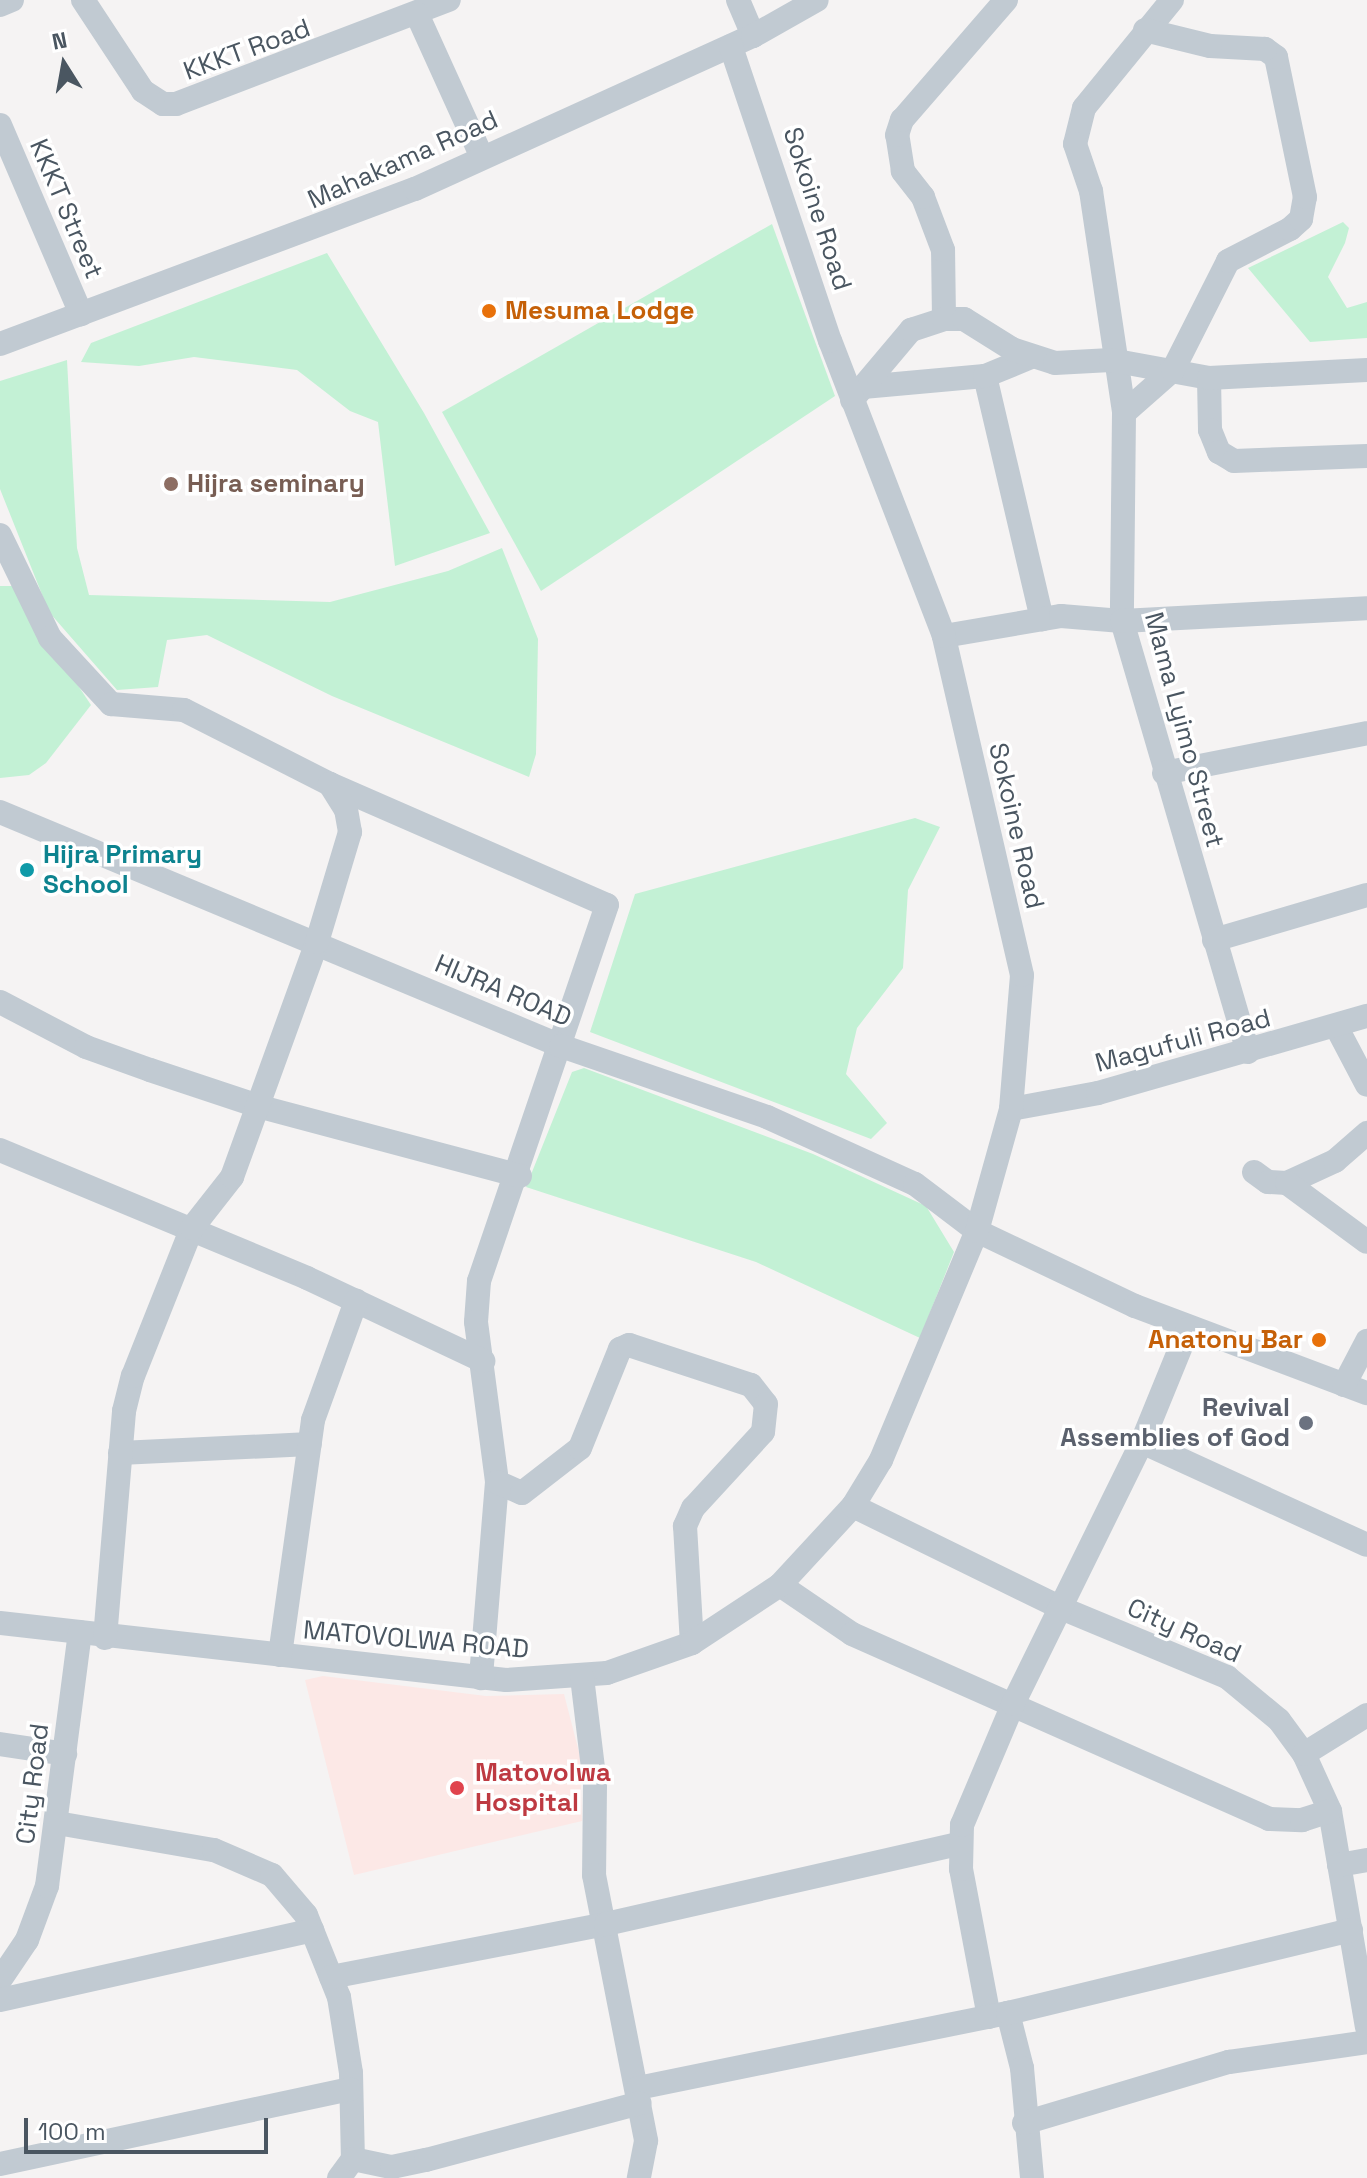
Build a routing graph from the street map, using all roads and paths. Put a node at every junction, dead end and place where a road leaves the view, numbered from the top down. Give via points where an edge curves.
1 (12, 0) edge
2 (83, 0) edge
3 (449, 0) edge
4 (738, 0) edge
5 (817, 0) edge
6 (1006, 0) edge
7 (1172, 0) edge
8 (0, 5) edge
9 (417, 14) junction
10 (1145, 30) junction
11 (742, 41) junction
12 (0, 125) edge
13 (482, 157) junction
14 (81, 314) junction
15 (944, 319) junction
16 (0, 344) edge
17 (1031, 357) junction
18 (1111, 360) junction
19 (1173, 370) junction
20 (1367, 370) edge
21 (985, 376) junction
22 (1209, 378) junction
23 (858, 393) junction
24 (1124, 413) junction
25 (1367, 456) edge
26 (0, 535) edge
27 (6, 570) edge
28 (1367, 608) edge
29 (1042, 619) junction
30 (1122, 621) junction
31 (944, 636) junction
32 (1367, 733) edge
33 (1164, 773) junction
34 (330, 784) junction
35 (0, 812) edge
36 (1367, 895) edge
37 (1214, 940) junction
38 (317, 942) junction
39 (0, 1002) edge
40 (1367, 1016) edge
41 (1337, 1028) junction
42 (561, 1046) junction
43 (1248, 1052) junction
44 (1367, 1085) edge
45 (261, 1107) junction
46 (1011, 1109) junction
47 (1367, 1133) edge
48 (0, 1150) edge
49 (1254, 1172) dead end
50 (520, 1176) junction
51 (1287, 1183) junction
52 (192, 1228) junction
53 (977, 1231) junction
54 (1367, 1242) edge
55 (356, 1301) junction
56 (1188, 1329) junction
57 (1367, 1341) edge
58 (483, 1361) junction
59 (1356, 1389) edge
60 (1142, 1442) junction
61 (310, 1444) junction
62 (120, 1453) junction
63 (497, 1482) junction
64 (853, 1506) junction
65 (1367, 1545) edge
66 (780, 1585) junction
67 (1061, 1608) junction
68 (0, 1623) edge
69 (80, 1632) junction
70 (105, 1638) junction
71 (692, 1643) junction
72 (280, 1655) junction
73 (582, 1677) junction
74 (481, 1678) junction
75 (1013, 1704) junction
76 (1367, 1715) edge
77 (0, 1744) edge
78 (65, 1754) junction
79 (1304, 1754) junction
80 (1330, 1811) junction
81 (57, 1823) junction
82 (958, 1844) junction
83 (1367, 1860) edge
84 (1339, 1865) junction
85 (606, 1924) junction
86 (312, 1930) junction
87 (1351, 1930) junction
88 (7, 1956) edge
89 (331, 1977) junction
90 (0, 1980) edge
91 (0, 2000) edge
92 (998, 2015) junction
93 (1367, 2027) edge
94 (1367, 2042) edge
95 (350, 2089) junction
96 (639, 2095) junction
97 (1024, 2123) junction
98 (0, 2164) edge
99 (346, 2169) edge
100 (639, 2178) edge
101 (1032, 2178) edge

1 - 8 street
2 - 9 street, KKKT Road via 143,91 163,104 202,98
3 - 9 street, KKKT Road
4 - 11 street, Sokoine Road
5 - 11 street, Mahakama Road
6 - 15 street via 902,120 897,135 903,171 923,197 943,250
7 - 10 street, Mama Lyimo Street
9 - 13 street
10 - 18 street, Mama Lyimo Street via 1084,108 1075,144 1091,191
10 - 19 street via 1210,46 1265,49 1276,57 1305,197 1301,219 1290,229 1228,261
11 - 13 street, Mahakama Road
11 - 23 street, Sokoine Road
12 - 14 street, KKKT Street
13 - 14 street, Mahakama Road via 335,223
14 - 16 street, Mahakama Road
15 - 17 street via 964,319
15 - 23 street via 911,330
17 - 18 street via 1055,363
17 - 21 street
18 - 19 street
18 - 24 street, Mama Lyimo Street
19 - 22 street
19 - 24 street
20 - 22 street
21 - 23 street
21 - 29 street
22 - 25 street via 1210,430 1219,452 1234,461
23 - 31 street, Sokoine Road
24 - 30 street, Mama Lyimo Street
26 - 27 street
27 - 34 street via 50,638 111,704 184,710
28 - 30 street
29 - 30 street
29 - 31 street
30 - 33 street, Mama Lyimo Street
31 - 46 street, Sokoine Road via 1022,975
32 - 33 street
33 - 37 street, Mama Lyimo Street
34 - 38 street via 346,810 350,832
34 - 42 street via 607,905
35 - 38 street, HIJRA ROAD
36 - 37 street
37 - 43 street, Mama Lyimo Street
38 - 42 street, HIJRA ROAD
38 - 45 street
39 - 45 street via 86,1047
40 - 41 street, Magufuli Road
41 - 43 street, Magufuli Road
41 - 44 street
42 - 50 street
42 - 53 street, HIJRA ROAD via 767,1117 915,1184
43 - 46 street, Magufuli Road via 1098,1093
45 - 50 street
45 - 52 street via 232,1177
46 - 53 street, Sokoine Road
47 - 51 street via 1335,1161
48 - 52 street
49 - 51 street via 1268,1182
50 - 58 street via 479,1281 476,1322
51 - 54 street
52 - 55 street
52 - 62 street via 133,1376
53 - 56 street
53 - 64 street, MATOVOLWA ROAD via 881,1460
55 - 58 street
55 - 61 street
56 - 59 street
56 - 60 street
57 - 59 street
58 - 63 street
60 - 65 street
60 - 67 street
61 - 62 street
61 - 72 street
62 - 70 street
63 - 71 street via 522,1493 580,1448 620,1349 629,1345 751,1385 766,1404 763,1432 693,1508 685,1526
63 - 74 street
64 - 66 street, MATOVOLWA ROAD
64 - 67 street, City Road
66 - 71 street, MATOVOLWA ROAD
66 - 75 street via 852,1634
67 - 75 street
67 - 79 street, City Road via 1227,1677 1279,1720
68 - 69 street, MATOVOLWA ROAD
69 - 70 street, MATOVOLWA ROAD
69 - 78 street, City Road
70 - 72 street, MATOVOLWA ROAD
71 - 73 street, MATOVOLWA ROAD
72 - 74 street, MATOVOLWA ROAD
73 - 74 street, MATOVOLWA ROAD
73 - 85 street via 595,1785 594,1875
75 - 80 street via 1269,1819 1302,1820
75 - 82 street via 969,1803
76 - 79 street
77 - 78 street
78 - 81 street, City Road
79 - 80 street, City Road
80 - 84 street, City Road
81 - 86 street via 214,1850 272,1875
81 - 88 street, City Road via 47,1886
82 - 85 street
82 - 92 street
83 - 84 street
84 - 87 street, City Road
85 - 89 street
85 - 96 street
86 - 89 street
86 - 91 street
87 - 92 street
87 - 93 street, City Road
88 - 90 street, City Road
89 - 95 street
92 - 96 street
92 - 97 street via 1022,2068
94 - 97 street via 1229,2062
95 - 98 street
95 - 99 street
96 - 99 street via 426,2160
96 - 100 street via 646,2141
97 - 101 street

